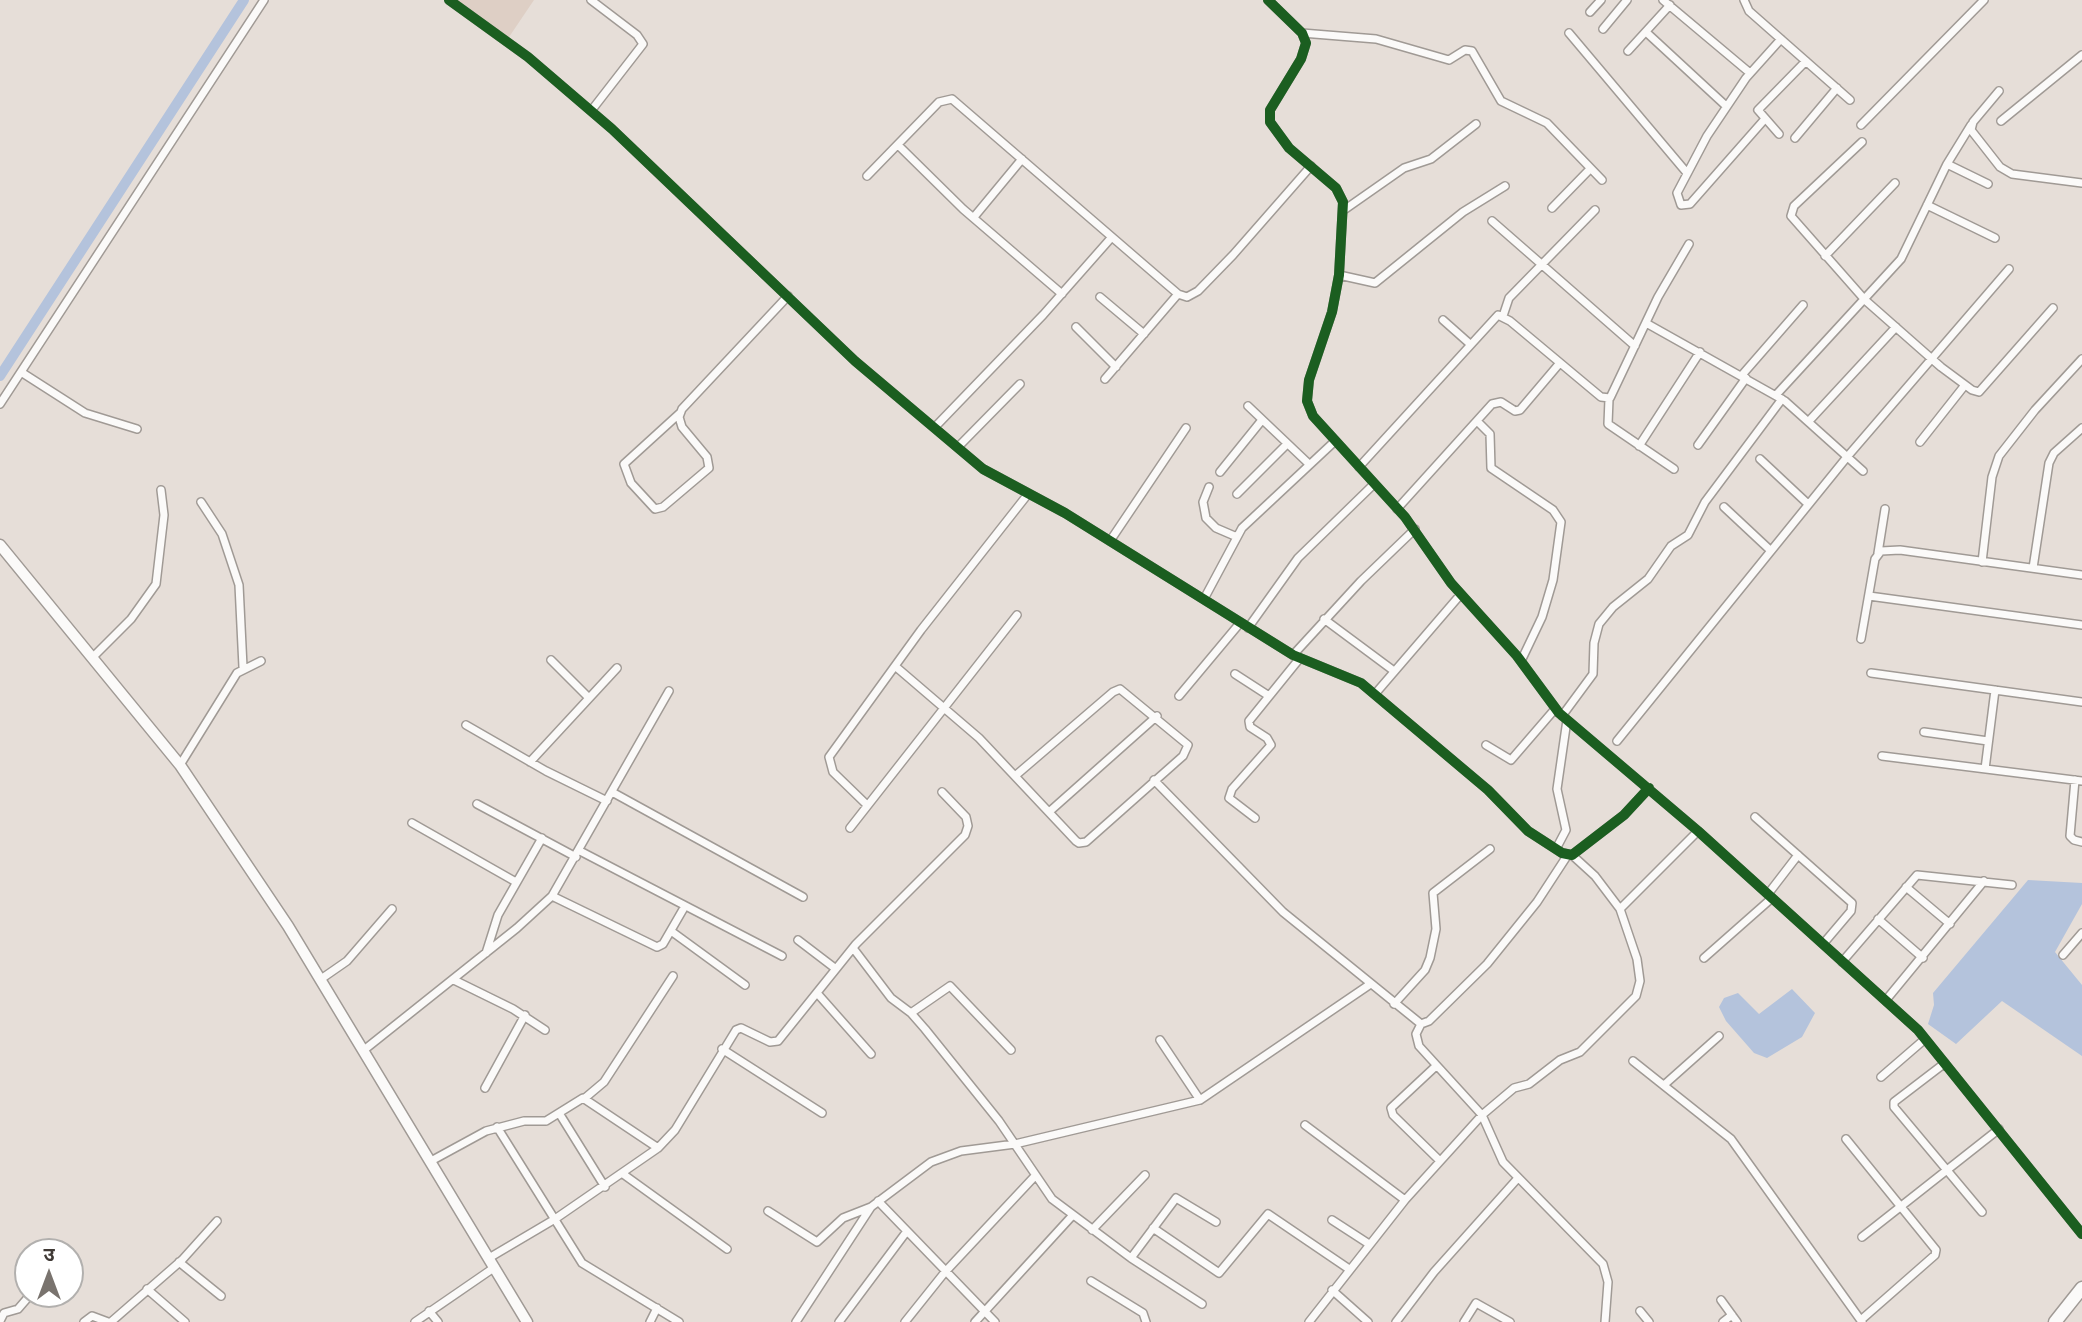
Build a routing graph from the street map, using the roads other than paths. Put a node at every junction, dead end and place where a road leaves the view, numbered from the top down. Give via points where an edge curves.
1 (264, 0) edge
2 (449, 0) edge
3 (591, 0) edge
4 (1268, 0) edge
5 (1601, 0) edge
6 (1628, 0) edge
7 (1663, 0) edge
8 (1984, 0) edge
9 (1743, 1) edge
10 (1670, 5) junction
11 (1590, 12) dead end
12 (1603, 29) dead end
13 (1646, 32) junction
14 (1302, 33) junction
15 (1569, 33) dead end
16 (1781, 39) junction
17 (1628, 51) dead end
18 (2082, 55) edge
19 (1806, 61) junction
20 (1750, 73) junction
21 (1837, 88) junction
22 (1999, 91) dead end
23 (1850, 100) dead end
24 (1725, 106) junction
25 (591, 111) junction
26 (1764, 120) junction
27 (2001, 121) dead end
28 (1476, 124) dead end
29 (1861, 125) dead end
30 (1971, 125) junction
31 (1779, 134) dead end
32 (1795, 138) dead end
33 (1862, 142) dead end
34 (898, 145) junction
35 (1022, 159) junction
36 (1947, 164) junction
37 (1311, 166) junction
38 (1590, 169) junction
39 (1687, 173) junction
40 (867, 176) dead end
41 (1602, 180) dead end
42 (1895, 183) dead end
43 (2082, 183) edge
44 (1988, 184) dead end
45 (1504, 186) dead end
46 (1927, 205) junction
47 (1552, 208) dead end
48 (1343, 210) junction
49 (1594, 210) dead end
50 (974, 217) junction
51 (1492, 220) dead end
52 (1111, 237) junction
53 (1995, 238) dead end
54 (1689, 244) dead end
55 (1825, 256) junction
56 (1541, 266) junction
57 (2009, 269) dead end
58 (1339, 275) junction
59 (1062, 293) junction
60 (1178, 294) junction
61 (788, 296) junction
62 (1100, 297) dead end
63 (1865, 300) junction
64 (1803, 305) dead end
65 (2053, 308) dead end
66 (1503, 316) junction
67 (1443, 320) dead end
68 (1646, 323) junction
69 (1076, 327) dead end
70 (1896, 327) junction
71 (1144, 334) junction
72 (1470, 344) junction
73 (1635, 346) junction
74 (1700, 352) junction
75 (1931, 359) junction
76 (2082, 359) edge
77 (1559, 364) junction
78 (1116, 367) junction
79 (21, 372) junction
80 (1744, 377) junction
81 (1105, 379) dead end
82 (1020, 384) dead end
83 (1965, 385) junction
84 (1779, 397) junction
85 (1609, 399) junction
86 (0, 404) edge
87 (1248, 407) dead end
88 (680, 413) junction
89 (1262, 420) junction
90 (1477, 421) junction
91 (1810, 421) junction
92 (935, 427) junction
93 (1186, 428) dead end
94 (2082, 428) edge
95 (137, 429) dead end
96 (1920, 442) dead end
97 (1287, 444) junction
98 (1698, 445) dead end
99 (1329, 446) junction
100 (1639, 446) junction
101 (958, 447) junction
102 (1847, 457) junction
103 (1760, 459) dead end
104 (1309, 464) junction
105 (1359, 467) junction
106 (1674, 469) dead end
107 (1863, 471) dead end
108 (1220, 472) dead end
109 (1374, 484) junction
110 (1209, 487) dead end
111 (161, 490) dead end
112 (1028, 494) junction
113 (1237, 494) dead end
114 (201, 502) dead end
115 (1808, 504) junction
116 (1724, 507) dead end
117 (1397, 509) junction
118 (1885, 509) dead end
119 (1415, 529) junction
120 (1237, 537) junction
121 (1111, 541) junction
122 (0, 545) edge
123 (1770, 550) junction
124 (1877, 554) junction
125 (1982, 562) junction
126 (2033, 568) junction
127 (2082, 575) edge
128 (1461, 594) junction
129 (1868, 596) junction
130 (1204, 599) junction
131 (1017, 615) dead end
132 (1324, 619) junction
133 (1240, 623) junction
134 (2082, 625) edge
135 (1248, 628) junction
136 (1861, 639) dead end
137 (1297, 657) junction
138 (92, 658) junction
139 (551, 660) dead end
140 (261, 661) dead end
141 (1521, 661) junction
142 (895, 666) junction
143 (243, 667) junction
144 (617, 668) dead end
145 (1394, 671) junction
146 (1871, 673) dead end
147 (1235, 674) dead end
148 (1995, 690) junction
149 (669, 691) dead end
150 (1374, 694) junction
151 (1180, 696) dead end
152 (1269, 696) junction
153 (589, 698) junction
154 (2082, 702) edge
155 (943, 706) junction
156 (1555, 709) junction
157 (1157, 716) junction
158 (1564, 718) junction
159 (466, 725) dead end
160 (1924, 732) dead end
161 (1617, 741) dead end
162 (1988, 741) junction
163 (1486, 745) dead end
164 (1882, 756) dead end
165 (530, 762) junction
166 (180, 765) junction
167 (1985, 769) junction
168 (1015, 776) junction
169 (1154, 780) junction
170 (2079, 780) edge
171 (1649, 788) junction
172 (612, 792) junction
173 (942, 792) dead end
174 (607, 801) junction
175 (477, 804) dead end
176 (867, 805) junction
177 (1049, 812) junction
178 (1755, 817) dead end
179 (1255, 818) dead end
180 (412, 823) dead end
181 (850, 828) dead end
182 (1698, 831) junction
183 (542, 838) junction
184 (2082, 842) edge
185 (1490, 849) dead end
186 (1556, 849) junction
187 (578, 854) junction
188 (1569, 855) junction
189 (1798, 855) junction
190 (1984, 881) junction
191 (516, 882) junction
192 (2012, 884) dead end
193 (1906, 887) junction
194 (552, 896) junction
195 (1770, 896) junction
196 (803, 897) dead end
197 (685, 906) junction
198 (392, 909) dead end
199 (1620, 909) junction
200 (1878, 919) junction
201 (1950, 924) junction
202 (671, 930) junction
203 (2082, 933) edge
204 (798, 940) dead end
205 (1823, 944) junction
206 (853, 948) junction
207 (486, 954) junction
208 (782, 956) dead end
209 (2063, 956) dead end
210 (1704, 958) dead end
211 (1923, 958) junction
212 (1842, 962) junction
213 (836, 969) junction
214 (673, 976) dead end
215 (321, 979) junction
216 (454, 980) junction
217 (745, 985) dead end
218 (1369, 985) junction
219 (817, 993) junction
220 (1886, 1000) junction
221 (1394, 1004) junction
222 (911, 1013) junction
223 (524, 1015) junction
224 (1421, 1024) junction
225 (545, 1030) dead end
226 (1719, 1036) dead end
227 (1925, 1039) junction
228 (1160, 1040) dead end
229 (722, 1049) junction
230 (364, 1050) junction
231 (1011, 1050) dead end
232 (871, 1054) dead end
233 (1633, 1061) dead end
234 (1945, 1063) junction
235 (1436, 1066) junction
236 (1881, 1077) dead end
237 (1664, 1085) junction
238 (485, 1088) dead end
239 (585, 1098) junction
240 (1200, 1100) junction
241 (559, 1113) junction
242 (822, 1113) dead end
243 (1482, 1115) junction
244 (1305, 1125) dead end
245 (497, 1127) junction
246 (1998, 1129) junction
247 (1846, 1139) dead end
248 (1015, 1144) junction
249 (658, 1148) junction
250 (431, 1161) junction
251 (1440, 1161) junction
252 (1947, 1170) junction
253 (622, 1174) junction
254 (1035, 1175) junction
255 (1146, 1175) dead end
256 (1518, 1178) junction
257 (604, 1187) junction
258 (1405, 1200) junction
259 (875, 1204) junction
260 (1901, 1206) junction
261 (768, 1211) dead end
262 (1982, 1212) dead end
263 (1072, 1216) junction
264 (555, 1219) junction
265 (1332, 1220) dead end
266 (217, 1221) dead end
267 (1216, 1222) dead end
268 (1153, 1228) junction
269 (1092, 1230) junction
270 (907, 1231) junction
271 (2082, 1234) edge
272 (1862, 1237) dead end
273 (1369, 1244) junction
274 (727, 1249) dead end
275 (1131, 1258) junction
276 (180, 1262) junction
277 (492, 1263) junction
278 (1349, 1269) junction
279 (945, 1272) junction
280 (1091, 1281) dead end
281 (2082, 1288) edge
282 (147, 1289) junction
283 (1332, 1290) junction
284 (221, 1296) dead end
285 (1721, 1300) dead end
286 (1202, 1304) dead end
287 (19, 1308) edge
288 (657, 1308) junction
289 (429, 1311) junction
290 (984, 1311) junction
291 (1640, 1311) dead end
292 (1735, 1319) edge
293 (0, 1321) edge
294 (1861, 1321) edge
295 (84, 1322) edge
296 (110, 1322) edge
297 (185, 1322) edge
298 (415, 1322) edge
299 (438, 1322) edge
300 (527, 1322) edge
301 (650, 1322) edge
302 (680, 1322) edge
303 (796, 1322) edge
304 (839, 1322) edge
305 (905, 1322) edge
306 (975, 1322) edge
307 (995, 1322) edge
308 (1146, 1322) edge
309 (1309, 1322) edge
310 (1368, 1322) edge
311 (1396, 1322) edge
312 (1464, 1322) edge
313 (1510, 1322) edge
314 (1605, 1322) edge
315 (1649, 1322) edge
316 (1723, 1322) edge
317 (2054, 1322) edge

1 - 79 street
2 - 25 street via 528,57
3 - 25 street via 637,34 643,44
4 - 14 street
5 - 11 street
6 - 12 street
7 - 10 street
8 - 29 street
9 - 16 street
10 - 13 street
10 - 20 street
13 - 17 street
13 - 24 street
14 - 37 street via 1305,51 1269,118 1289,148
14 - 38 street via 1388,41 1449,60 1472,51 1501,101 1547,123
15 - 39 street
16 - 19 street
16 - 20 street
18 - 27 street
19 - 21 street
19 - 26 street via 1759,108
20 - 24 street
21 - 23 street
21 - 32 street
22 - 30 street
24 - 39 street
25 - 61 street
26 - 31 street
26 - 39 street via 1685,206 1677,196
28 - 48 street via 1431,159 1405,168
30 - 36 street
30 - 43 street via 1974,136 2007,173
33 - 55 street via 1791,210 1794,221
34 - 35 street via 939,102 952,99
34 - 40 street
34 - 50 street
35 - 50 street
35 - 52 street
36 - 44 street
36 - 46 street
37 - 48 street via 1336,188
37 - 60 street via 1198,291 1187,297
38 - 41 street
38 - 47 street
42 - 55 street
45 - 58 street via 1463,212 1376,283
46 - 53 street
46 - 63 street via 1900,259
48 - 58 street
49 - 56 street
50 - 59 street
51 - 56 street
52 - 59 street
52 - 60 street
54 - 68 street
55 - 63 street
56 - 66 street via 1509,299
56 - 73 street
57 - 75 street
58 - 99 street via 1332,312 1311,371 1307,401
59 - 92 street
60 - 71 street
61 - 88 street
61 - 92 street via 855,361
62 - 71 street
63 - 70 street
63 - 84 street
64 - 80 street
65 - 83 street via 1983,390
66 - 72 street via 1494,317
66 - 77 street
67 - 72 street
68 - 73 street
68 - 74 street
69 - 78 street
70 - 75 street
70 - 91 street
71 - 78 street
72 - 105 street
73 - 85 street
74 - 80 street
74 - 100 street
75 - 83 street
75 - 102 street
76 - 125 street via 1999,456 1992,477
77 - 85 street
77 - 90 street via 1520,410 1495,402
78 - 81 street
79 - 86 street
79 - 95 street via 85,413
80 - 84 street
80 - 98 street
82 - 101 street
83 - 96 street
84 - 91 street
84 - 158 street via 1688,534 1671,546 1648,579 1599,624 1592,674
85 - 100 street via 1606,421
87 - 89 street
88 - 88 street via 682,426 707,457 709,468 655,509 631,483 624,464
89 - 97 street
89 - 108 street
90 - 117 street
90 - 141 street via 1490,434 1491,468 1553,510 1561,522 1553,580
91 - 102 street
92 - 101 street
93 - 121 street
94 - 126 street via 2049,463
97 - 104 street
97 - 113 street
99 - 104 street
99 - 105 street
100 - 106 street
101 - 112 street via 983,469
102 - 107 street
102 - 115 street
103 - 115 street
104 - 120 street
105 - 109 street
109 - 117 street
109 - 135 street via 1298,558
110 - 120 street via 1203,502 1206,518
111 - 138 street via 164,515 156,584 131,619
112 - 121 street
112 - 142 street
114 - 143 street via 222,534 239,585
115 - 123 street
116 - 123 street
117 - 119 street
118 - 124 street
119 - 128 street
119 - 132 street
120 - 130 street
121 - 130 street
122 - 138 street
123 - 161 street
124 - 125 street via 1889,550
124 - 129 street
125 - 126 street
126 - 127 street
128 - 141 street
128 - 145 street
129 - 134 street
129 - 136 street
130 - 133 street
131 - 155 street
132 - 137 street
132 - 145 street
133 - 135 street
133 - 151 street
135 - 137 street
137 - 150 street via 1350,677
137 - 152 street
138 - 166 street
139 - 153 street
140 - 143 street
141 - 156 street
142 - 155 street
142 - 176 street via 829,757 833,772
143 - 166 street
144 - 153 street
145 - 150 street
146 - 148 street
147 - 152 street
148 - 154 street
148 - 162 street
149 - 172 street
150 - 186 street via 1488,790 1512,817
152 - 179 street via 1248,723 1271,745 1229,795
153 - 165 street
155 - 168 street
155 - 176 street
156 - 158 street
156 - 163 street via 1511,760
157 - 168 street via 1125,690 1116,690
157 - 169 street via 1189,749
157 - 177 street
158 - 171 street
158 - 186 street via 1557,789 1566,830
159 - 165 street
160 - 162 street
162 - 167 street
164 - 167 street
165 - 174 street
166 - 215 street
167 - 170 street
168 - 177 street
169 - 177 street via 1083,844
169 - 218 street via 1269,899
170 - 184 street via 2070,836
171 - 182 street
171 - 188 street via 1624,815
172 - 174 street
172 - 196 street
173 - 206 street via 966,817 965,835
174 - 187 street
175 - 183 street
176 - 181 street
178 - 189 street
180 - 191 street
182 - 195 street
182 - 199 street
183 - 187 street
183 - 191 street
185 - 221 street via 1433,893 1436,929 1428,964
186 - 188 street
187 - 194 street
187 - 197 street
188 - 199 street via 1595,876
188 - 224 street via 1487,964
189 - 195 street
189 - 205 street via 1852,903 1851,911
190 - 192 street
190 - 193 street via 1922,873
190 - 201 street
191 - 207 street via 495,922
193 - 200 street
193 - 201 street
194 - 202 street via 657,947
194 - 207 street
195 - 205 street
195 - 210 street
197 - 202 street
197 - 208 street
198 - 215 street via 347,961
199 - 243 street via 1637,959 1640,981 1636,996 1580,1052 1559,1060 1529,1084 1514,1088
200 - 211 street
200 - 212 street
201 - 211 street
202 - 217 street
203 - 209 street
204 - 213 street
205 - 212 street
206 - 213 street
206 - 222 street via 891,998
207 - 216 street
211 - 220 street
212 - 220 street
213 - 219 street
214 - 239 street via 604,1082
215 - 230 street
216 - 223 street
216 - 230 street
218 - 221 street
218 - 240 street
219 - 229 street via 776,1042 741,1028
219 - 232 street
220 - 227 street
221 - 224 street
222 - 231 street via 950,986
222 - 248 street
223 - 225 street
223 - 238 street
224 - 235 street via 1416,1039
226 - 237 street
227 - 234 street
227 - 236 street
228 - 240 street
229 - 242 street
229 - 249 street via 675,1130
230 - 250 street
233 - 237 street
234 - 246 street
234 - 252 street via 1894,1104
235 - 243 street
235 - 251 street via 1391,1108
237 - 294 street via 1731,1139
239 - 241 street
239 - 249 street
240 - 248 street
241 - 245 street via 545,1122
241 - 257 street
243 - 251 street
243 - 256 street via 1503,1162
244 - 258 street
245 - 250 street
245 - 264 street
246 - 252 street
246 - 271 street
247 - 260 street
248 - 254 street
248 - 259 street via 942,1156
249 - 253 street
250 - 277 street
251 - 258 street
252 - 260 street
252 - 262 street
253 - 257 street
253 - 274 street
254 - 263 street
254 - 279 street
255 - 269 street
256 - 311 street
256 - 314 street via 1603,1264 1608,1282
257 - 264 street
258 - 273 street
259 - 261 street via 843,1218 817,1242
259 - 270 street
259 - 303 street
260 - 272 street
260 - 294 street via 1936,1252
263 - 269 street
263 - 290 street
264 - 277 street
264 - 288 street via 582,1263
265 - 273 street
266 - 276 street
267 - 268 street via 1178,1198
268 - 275 street
268 - 278 street via 1219,1273 1268,1214
269 - 275 street
270 - 279 street
270 - 304 street
273 - 278 street
275 - 286 street
276 - 282 street
276 - 284 street
277 - 289 street
277 - 300 street
278 - 283 street
279 - 290 street
279 - 305 street
280 - 308 street via 1143,1313
281 - 317 main road
282 - 296 street
282 - 297 street
283 - 309 street
283 - 310 street
285 - 292 street
287 - 293 street via 5,1313
288 - 301 street
288 - 302 street
289 - 298 street
289 - 299 street
290 - 306 street
290 - 307 street
291 - 315 street
292 - 316 street
295 - 296 street via 92,1316
312 - 313 street via 1478,1303

